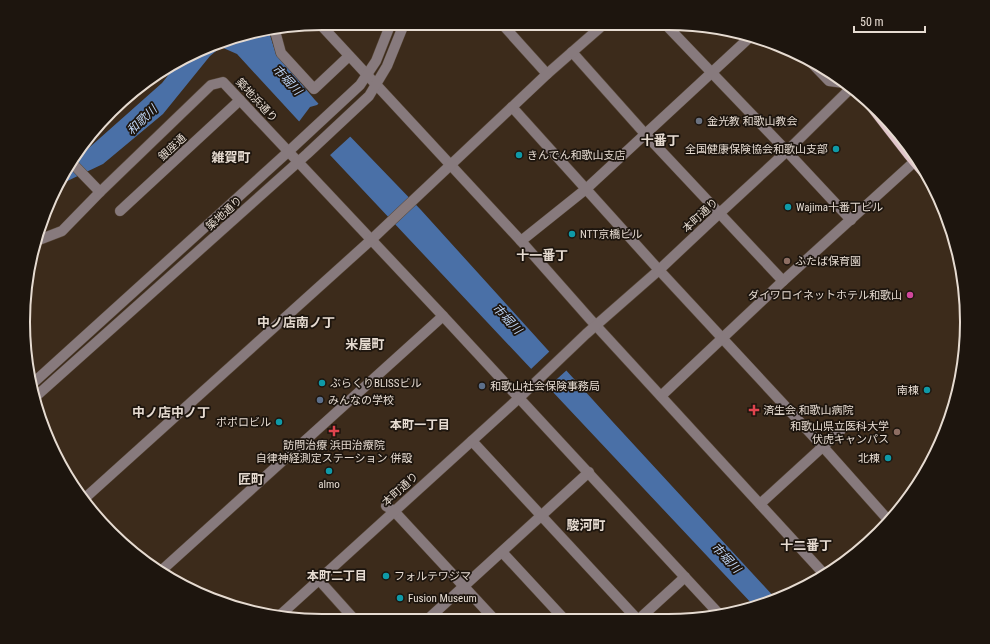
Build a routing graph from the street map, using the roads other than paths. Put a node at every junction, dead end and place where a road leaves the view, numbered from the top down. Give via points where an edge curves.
1 (325, 30) edge
2 (389, 30) edge
3 (402, 30) edge
4 (508, 30) edge
5 (597, 30) edge
6 (671, 30) edge
7 (276, 34) edge
8 (746, 41) edge
9 (572, 52) junction
10 (349, 56) junction
11 (712, 73) junction
12 (548, 74) junction
13 (823, 74) edge
14 (368, 75) junction
15 (834, 82) edge
16 (377, 85) junction
17 (848, 91) edge
18 (240, 100) junction
19 (512, 107) junction
20 (646, 135) junction
21 (289, 151) junction
22 (787, 151) junction
23 (298, 162) junction
24 (913, 163) edge
25 (451, 164) junction
26 (75, 166) edge
27 (586, 189) junction
28 (100, 192) junction
29 (120, 211) dead end
30 (720, 212) junction
31 (851, 220) junction
32 (42, 239) edge
33 (371, 240) junction
34 (521, 241) junction
35 (659, 270) junction
36 (783, 281) junction
37 (443, 316) junction
38 (596, 326) junction
39 (723, 339) junction
40 (36, 380) edge
41 (661, 396) junction
42 (40, 397) edge
43 (519, 398) junction
44 (841, 430) dead end
45 (472, 441) junction
46 (822, 446) junction
47 (588, 472) junction
48 (87, 495) edge
49 (760, 504) junction
50 (390, 509) junction
51 (541, 516) junction
52 (886, 517) edge
53 (502, 552) junction
54 (164, 568) edge
55 (821, 571) edge
56 (685, 577) junction
57 (319, 580) junction
58 (464, 587) junction
59 (715, 610) edge
60 (284, 612) edge
61 (350, 614) edge
62 (434, 614) edge
63 (489, 614) edge
64 (559, 614) edge
65 (632, 614) edge
66 (645, 614) edge

1 - 10 street
2 - 14 street, 築地通り
3 - 16 street, 築地通り
4 - 12 street
5 - 9 street
6 - 11 street
7 - 10 street via 281,53 314,89
8 - 11 street
9 - 12 street
9 - 20 street
10 - 14 street
11 - 20 street
11 - 22 street
12 - 19 street
13 - 15 street via 829,81
14 - 16 street
14 - 21 street, 築地通り
16 - 23 street, 築地通り via 369,96
16 - 25 street
17 - 22 street, 本町通り
18 - 21 street, 築地浜通り
18 - 28 street, 築地浜通り via 223,82 211,84
18 - 29 street, 銀座通
19 - 25 street
19 - 27 street
20 - 27 street
20 - 30 street
21 - 23 street, 築地浜通り
21 - 40 street, 築地通り
22 - 30 street, 本町通り
22 - 31 street
23 - 33 street, 築地浜通り
23 - 42 street, 築地通り
24 - 31 street
25 - 33 street
25 - 34 street
26 - 28 street
27 - 34 street
27 - 35 street
28 - 32 street via 62,231
30 - 35 street, 本町通り
30 - 36 street
31 - 36 street
33 - 37 street, 築地浜通り
33 - 48 street
34 - 38 street
35 - 38 street, 本町通り
35 - 39 street
36 - 39 street
37 - 43 street, 築地浜通り
37 - 54 street
38 - 41 street
38 - 43 street, 本町通り
39 - 41 street
39 - 46 street
41 - 49 street
43 - 45 street, 本町通り
43 - 47 street, 築地浜通り
44 - 46 street
45 - 50 street, 本町通り
45 - 51 street
46 - 49 street
46 - 52 street
47 - 51 street
47 - 56 street, 築地浜通り
49 - 55 street
50 - 57 street, 本町通り
50 - 58 street
51 - 53 street
51 - 65 street
53 - 58 street
53 - 64 street
56 - 59 street, 築地浜通り
56 - 66 street
57 - 60 street, 本町通り
57 - 61 street
58 - 62 street
58 - 63 street

